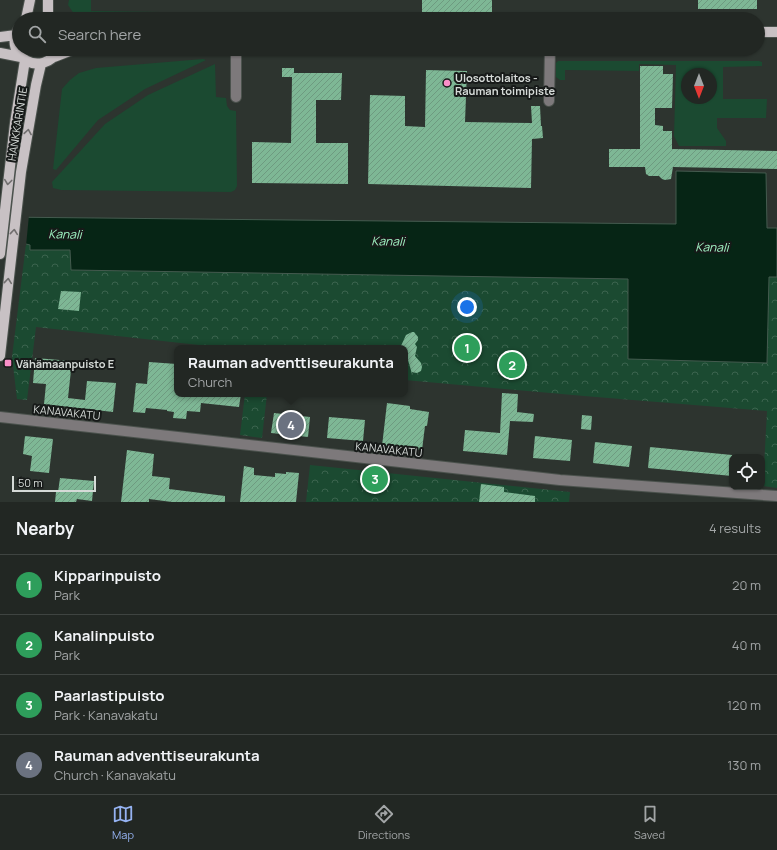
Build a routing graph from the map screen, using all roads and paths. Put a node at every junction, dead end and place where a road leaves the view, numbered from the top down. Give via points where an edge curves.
1 (30, 0) edge
2 (48, 0) edge
3 (27, 12) edge
4 (48, 12) edge
5 (765, 32) edge
6 (777, 32) edge
7 (12, 33) edge
8 (0, 37) edge
9 (0, 53) edge
10 (21, 56) edge
11 (54, 56) edge
12 (236, 56) edge
13 (550, 56) edge
14 (23, 59) junction
15 (41, 64) junction
16 (236, 97) dead end
17 (549, 101) dead end
18 (0, 251) edge
19 (0, 254) edge
20 (0, 356) edge
21 (0, 417) edge
22 (777, 496) edge

1 - 3 main road
2 - 4 main road
5 - 6 main road
7 - 8 main road
9 - 14 main road
10 - 14 main road
11 - 15 main road
12 - 16 street
13 - 17 street
14 - 15 main road via 33,64
14 -> 18 main road, HANKKARINTIE
20 -> 15 main road, HANKKARINTIE via 16,212
18 - 19 main road, HANKKARINTIE
21 - 22 street, KANAVAKATU via 560,480

